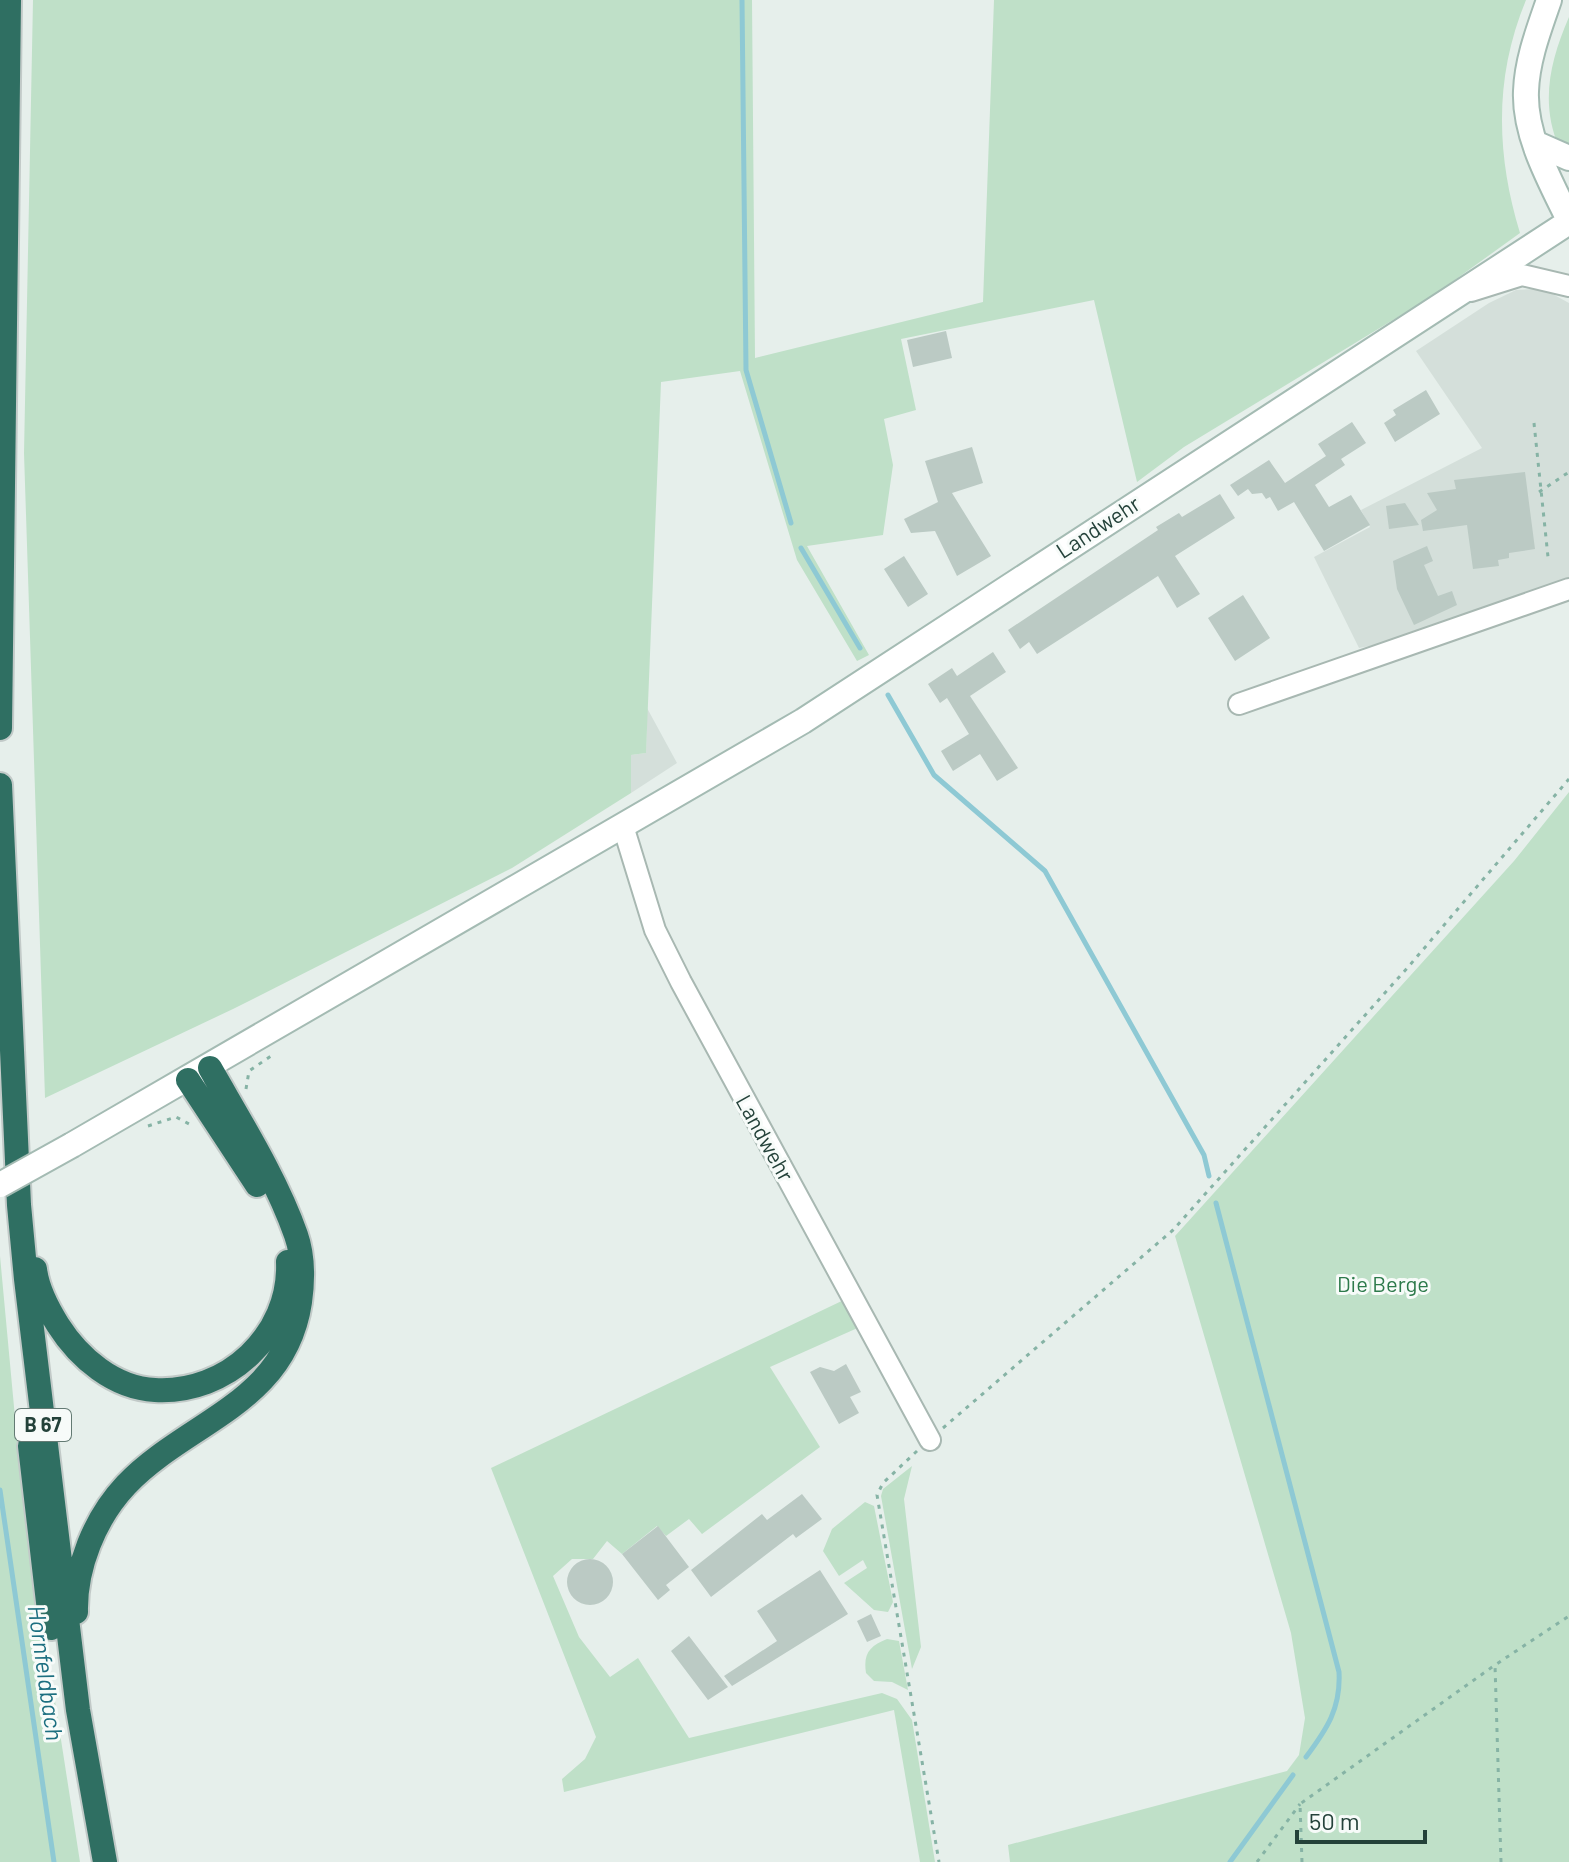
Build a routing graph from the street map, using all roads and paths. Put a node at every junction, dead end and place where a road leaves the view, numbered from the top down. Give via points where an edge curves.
1 (9, 0) edge
2 (1549, 0) edge
3 (1537, 144) junction
4 (1569, 158) edge
5 (1569, 221) edge
6 (1569, 286) edge
7 (1459, 295) junction
8 (1534, 423) dead end
9 (1569, 472) edge
10 (1539, 492) junction
11 (1548, 557) dead end
12 (1569, 589) edge
13 (1239, 704) dead end
14 (0, 728) edge
15 (1569, 779) edge
16 (0, 785) edge
17 (623, 826) junction
18 (210, 1068) junction
19 (0, 1073) edge
20 (188, 1080) junction
21 (1, 1116) edge
22 (19, 1140) junction
23 (0, 1185) edge
24 (930, 1440) junction
25 (1569, 1616) edge
26 (1495, 1665) junction
27 (78, 1710) junction
28 (1300, 1804) junction
29 (92, 1862) edge
30 (105, 1862) edge
31 (939, 1862) edge
32 (1257, 1862) edge
33 (1302, 1862) edge
34 (1501, 1862) edge

1 - 14 highway
2 - 3 main road via 1526,91 1528,124
3 - 4 main road
3 - 5 main road
5 - 7 main road, Landwehr
6 - 7 street via 1522,275
7 - 17 main road, Landwehr via 803,721
8 - 10 path
9 - 10 path
10 - 11 path
12 - 13 street
15 - 24 path via 1173,1230
16 - 22 highway, B 67
17 - 18 main road, Landwehr
17 - 24 street, Landwehr via 642,894 674,969
18 - 20 main road, Landwehr
18 - 27 highway via 297,1237 302,1289 298,1317 265,1378 235,1407 126,1485 100,1519 81,1568 76,1604
19 - 21 highway, B 67
20 - 22 highway via 258,1186 287,1245 281,1310 267,1338 225,1375 203,1383 154,1390 106,1375 75,1350 36,1277
20 - 23 main road, Landwehr, bridge
21 - 29 highway, B 67 via 36,1518 59,1686
22 - 27 highway, B 67 via 26,1279
24 - 31 path via 883,1483 877,1495
25 - 26 path
26 - 28 path
26 - 34 path
27 - 30 highway, B 67
28 - 32 path
28 - 33 path

